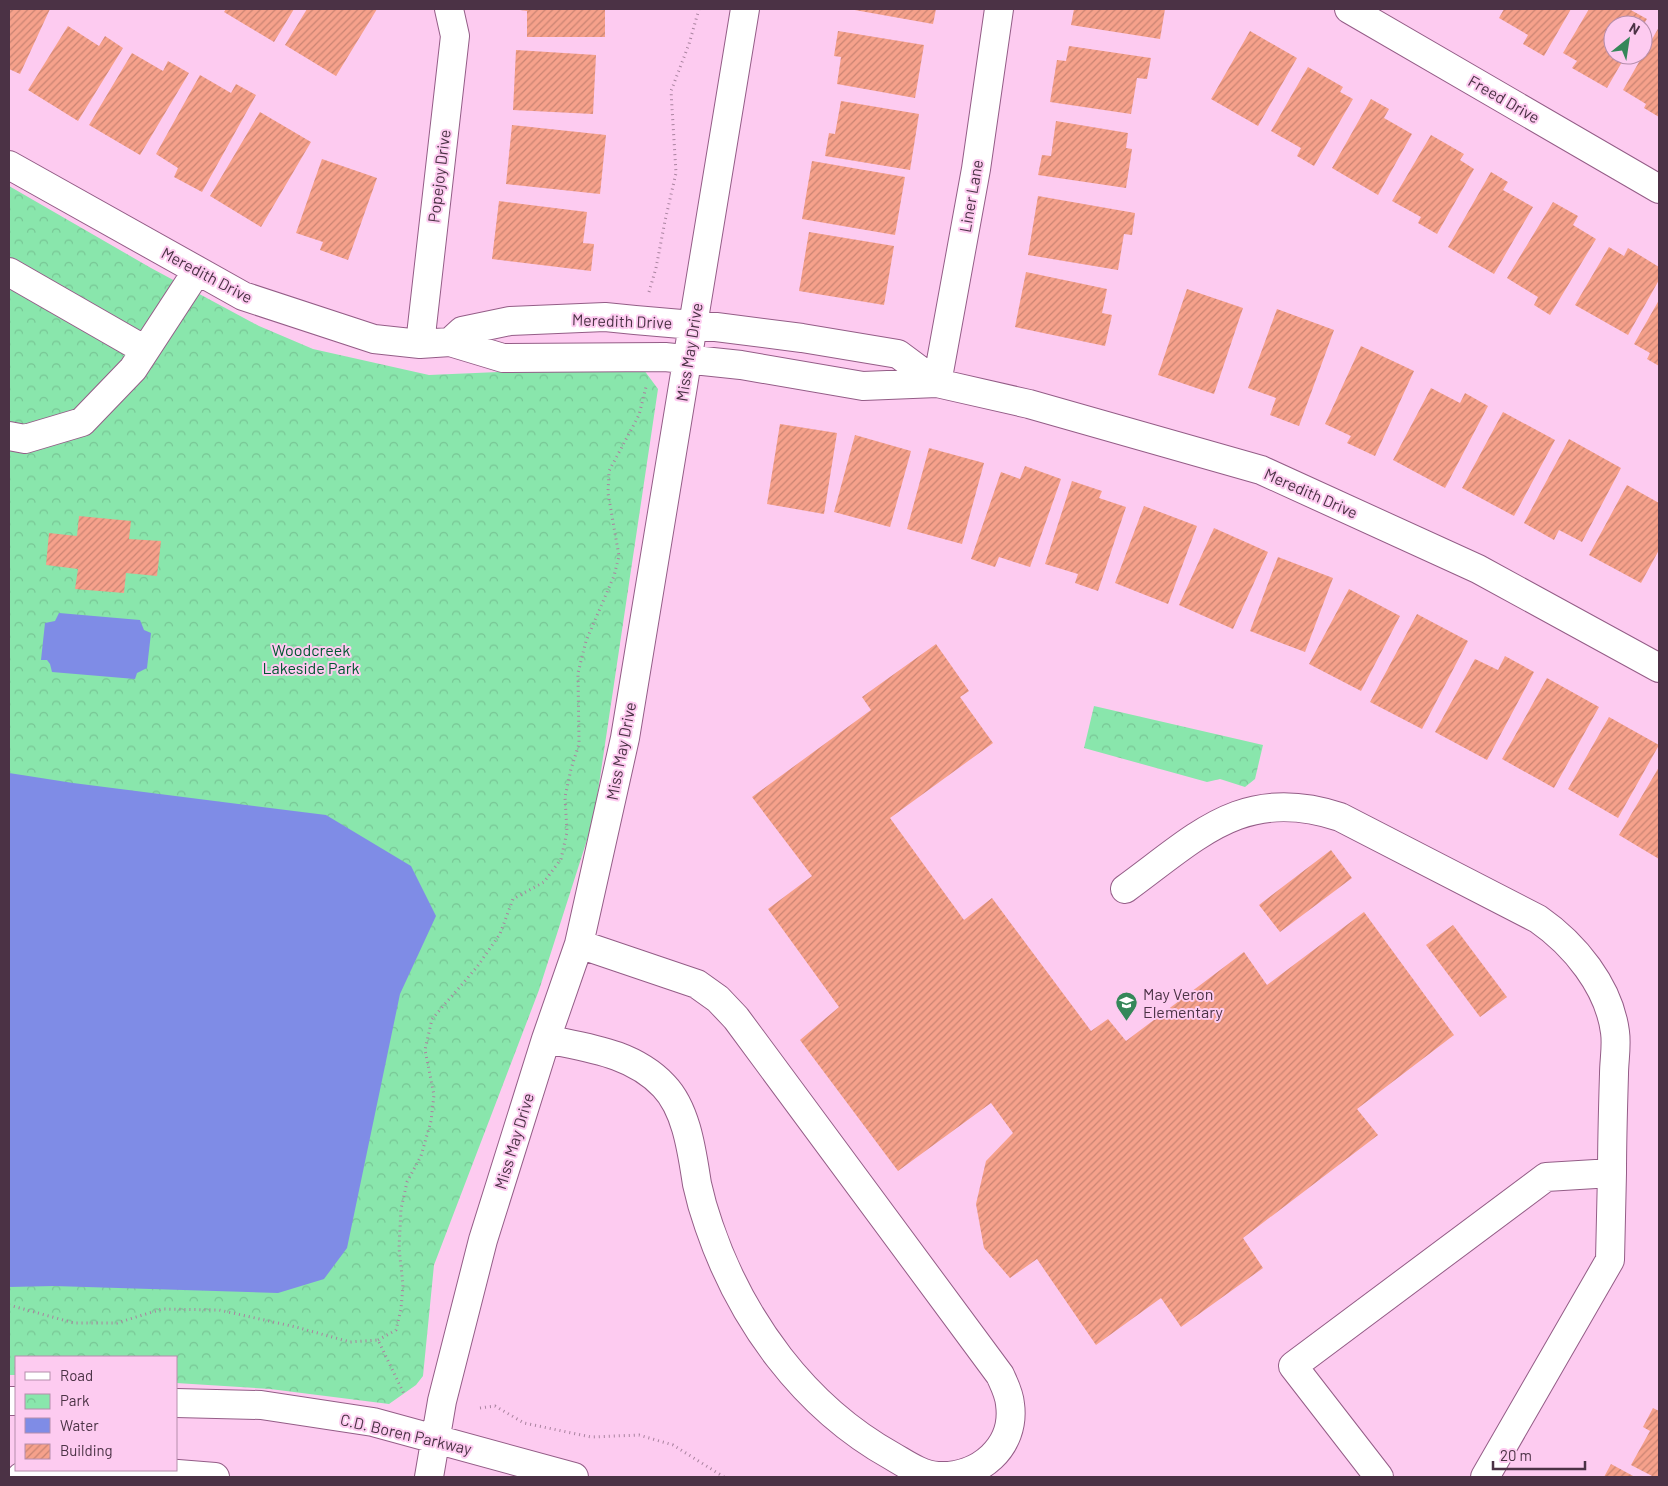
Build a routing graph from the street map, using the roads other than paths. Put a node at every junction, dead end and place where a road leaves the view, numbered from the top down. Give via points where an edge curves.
1 (450, 9) edge
2 (745, 9) edge
3 (999, 9) edge
4 (1349, 9) edge
5 (9, 165) edge
6 (1659, 189) edge
7 (197, 271) junction
8 (9, 272) edge
9 (693, 325) junction
10 (450, 342) junction
11 (420, 344) junction
12 (145, 350) junction
13 (687, 360) junction
14 (937, 383) junction
15 (9, 436) edge
16 (1659, 668) edge
17 (1125, 889) dead end
18 (579, 944) junction
19 (546, 1039) junction
20 (1612, 1173) junction
21 (178, 1402) edge
22 (434, 1439) junction
23 (113, 1471) edge
24 (140, 1471) edge
25 (21, 1477) edge
26 (215, 1477) edge
27 (428, 1477) edge
28 (574, 1477) edge
29 (1379, 1477) edge
30 (1485, 1477) edge

1 - 11 street, Popejoy Drive via 455,36
2 - 9 street, Miss May Drive
3 - 14 street, Liner Lane via 976,169
4 - 6 street, Freed Drive
5 - 7 street, Meredith Drive
7 - 11 street, Meredith Drive via 243,296 339,328 374,338
7 - 12 street
8 - 12 street
9 - 10 street, Meredith Drive via 605,317 510,321 462,331
9 - 13 street, Miss May Drive
9 - 14 street, Meredith Drive via 898,354
10 - 11 street, Meredith Drive
10 - 13 street, Meredith Drive via 503,358 665,357
12 - 15 street via 133,369 82,422 25,439
13 - 14 street, Meredith Drive via 741,365 863,386
13 - 18 street, Miss May Drive via 625,738
14 - 16 street, Meredith Drive via 1029,404 1261,470 1478,570
17 - 20 street via 1213,825 1234,815 1279,806 1300,807 1340,817 1538,919 1568,943 1584,963 1598,984 1615,1032
18 - 19 street, Miss May Drive
18 - 19 street via 697,984 736,1018 1000,1374 1010,1404 1010,1419 1000,1448 990,1459 977,1468 949,1477 920,1472 883,1451 816,1398 781,1360 738,1296 708,1224 692,1148 680,1110 665,1086 641,1066 616,1055
19 - 22 street, Miss May Drive via 483,1240
20 - 29 street via 1546,1177 1293,1366
20 - 30 street via 1610,1260
21 - 22 street, C.D. Boren Parkway via 261,1405 373,1422
22 - 27 street, Miss May Drive
22 - 28 street, C.D. Boren Parkway
23 - 25 street
24 - 26 street

